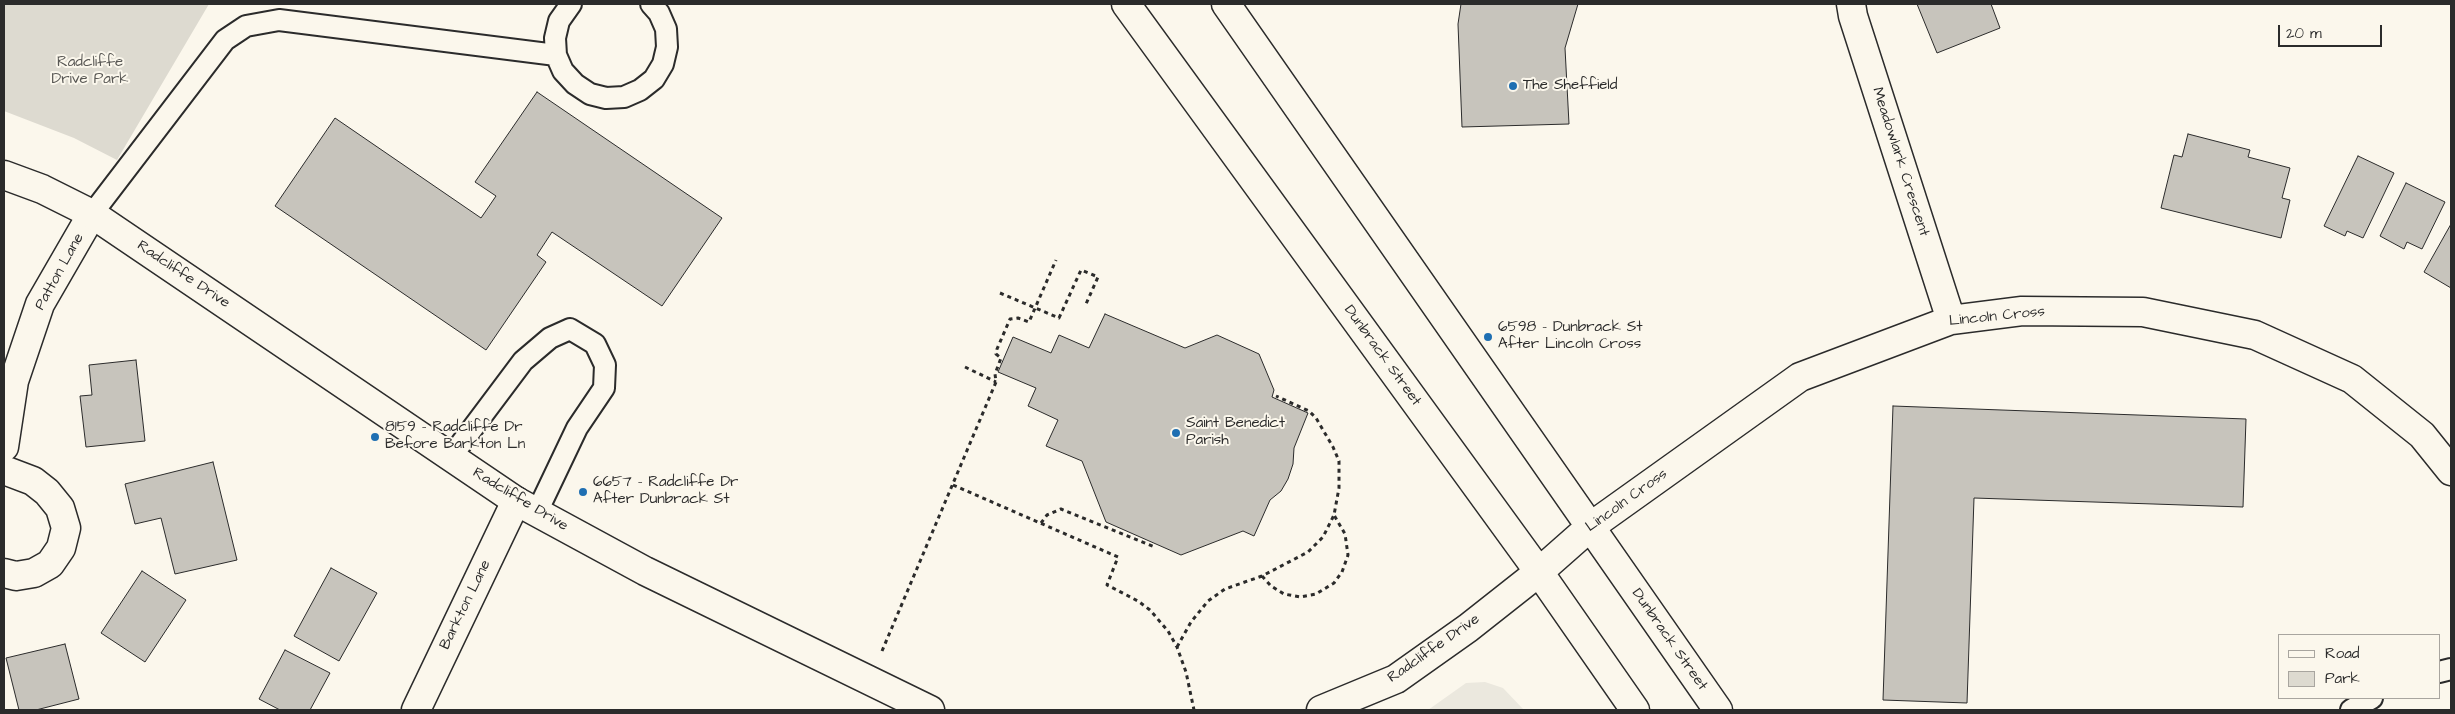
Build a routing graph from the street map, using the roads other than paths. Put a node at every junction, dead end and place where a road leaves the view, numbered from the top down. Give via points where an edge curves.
1 (571, 4) edge
2 (651, 4) edge
3 (1126, 4) edge
4 (1226, 4) edge
5 (1851, 4) edge
6 (556, 55) junction
7 (4, 174) edge
8 (92, 214) junction
9 (1951, 320) junction
10 (4, 447) edge
11 (451, 457) junction
12 (4, 470) edge
13 (2451, 471) edge
14 (526, 506) junction
15 (1590, 527) junction
16 (1539, 572) junction
17 (4, 573) edge
18 (2370, 699) edge
19 (416, 710) edge
20 (930, 710) edge
21 (1321, 710) edge
22 (1635, 710) edge
23 (1718, 710) edge
24 (2351, 710) edge

1 - 6 lane via 559,21
2 - 6 lane via 666,29 667,47 663,64 654,79 640,90 624,97 606,98 590,94 563,71
3 - 16 street, Dunbrack Street
4 - 15 street, Dunbrack Street
5 - 9 street, Meadowlark Crescent
6 - 8 lane via 279,20 246,26 225,40
7 - 8 street, Radcliffe Drive
8 - 10 street, Patton Lane via 40,304 14,381
8 - 11 street, Radcliffe Drive
9 - 13 street, Lincoln Cross via 2022,312 2143,312 2255,335 2352,379 2422,435
9 - 15 street, Lincoln Cross via 1800,378
11 - 14 street, Radcliffe Drive
11 - 14 lane via 523,361 550,338 570,329 595,344 605,365 604,388
12 - 17 street via 33,481 47,492 60,508 66,528 62,548 50,564 34,573 16,576
14 - 19 street, Barkton Lane
14 - 20 street, Radcliffe Drive via 645,571
15 - 16 street, Lincoln Cross
15 - 23 street, Dunbrack Street
16 - 21 street, Radcliffe Drive via 1396,679
16 - 22 street, Dunbrack Street
18 - 24 lane

